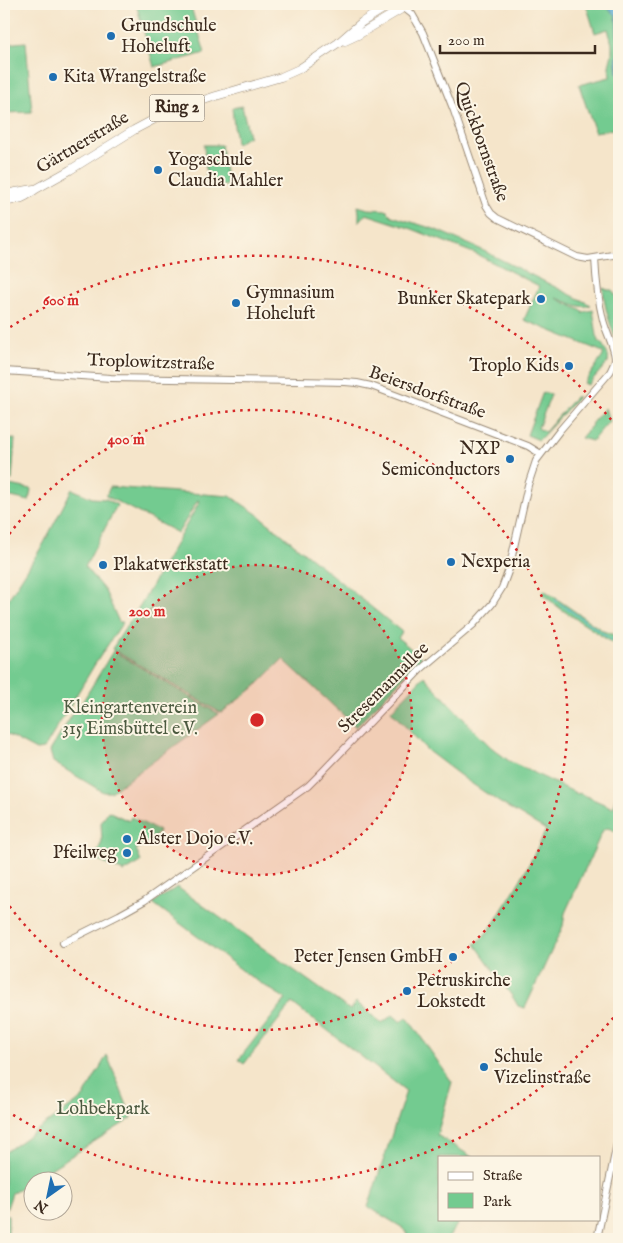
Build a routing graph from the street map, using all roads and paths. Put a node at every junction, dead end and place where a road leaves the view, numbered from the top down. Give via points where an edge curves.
1 (391, 4) edge
2 (404, 5) edge
3 (338, 43) junction
4 (36, 189) junction
5 (4, 194) edge
6 (4, 202) edge
7 (619, 254) edge
8 (595, 258) junction
9 (617, 360) edge
10 (4, 371) edge
11 (298, 381) joint
12 (541, 454) junction
13 (63, 943) dead end
14 (619, 1134) edge
15 (597, 1239) edge

1 - 3 main road, Gärtnerstraße / Ring 2 via 362,22
2 - 3 main road, Gärtnerstraße / Ring 2 via 358,35
2 - 8 street, Quickbornstraße via 423,33 488,211 577,257
3 - 4 main road, Gärtnerstraße / Ring 2 via 286,75 168,112
4 - 5 main road, Gärtnerstraße / Ring 2
4 - 6 main road, Gärtnerstraße / Ring 2 via 22,198
7 - 8 street, Quickbornstraße
8 - 9 street via 599,305
9 - 12 street, Stresemannallee
10 - 11 street, Troplowitzstraße via 111,378
11 - 12 street, Beiersdorfstraße via 372,386
12 - 13 street, Stresemannallee via 529,480 508,574 496,599 482,616 422,669 310,784 145,900
14 - 15 street

